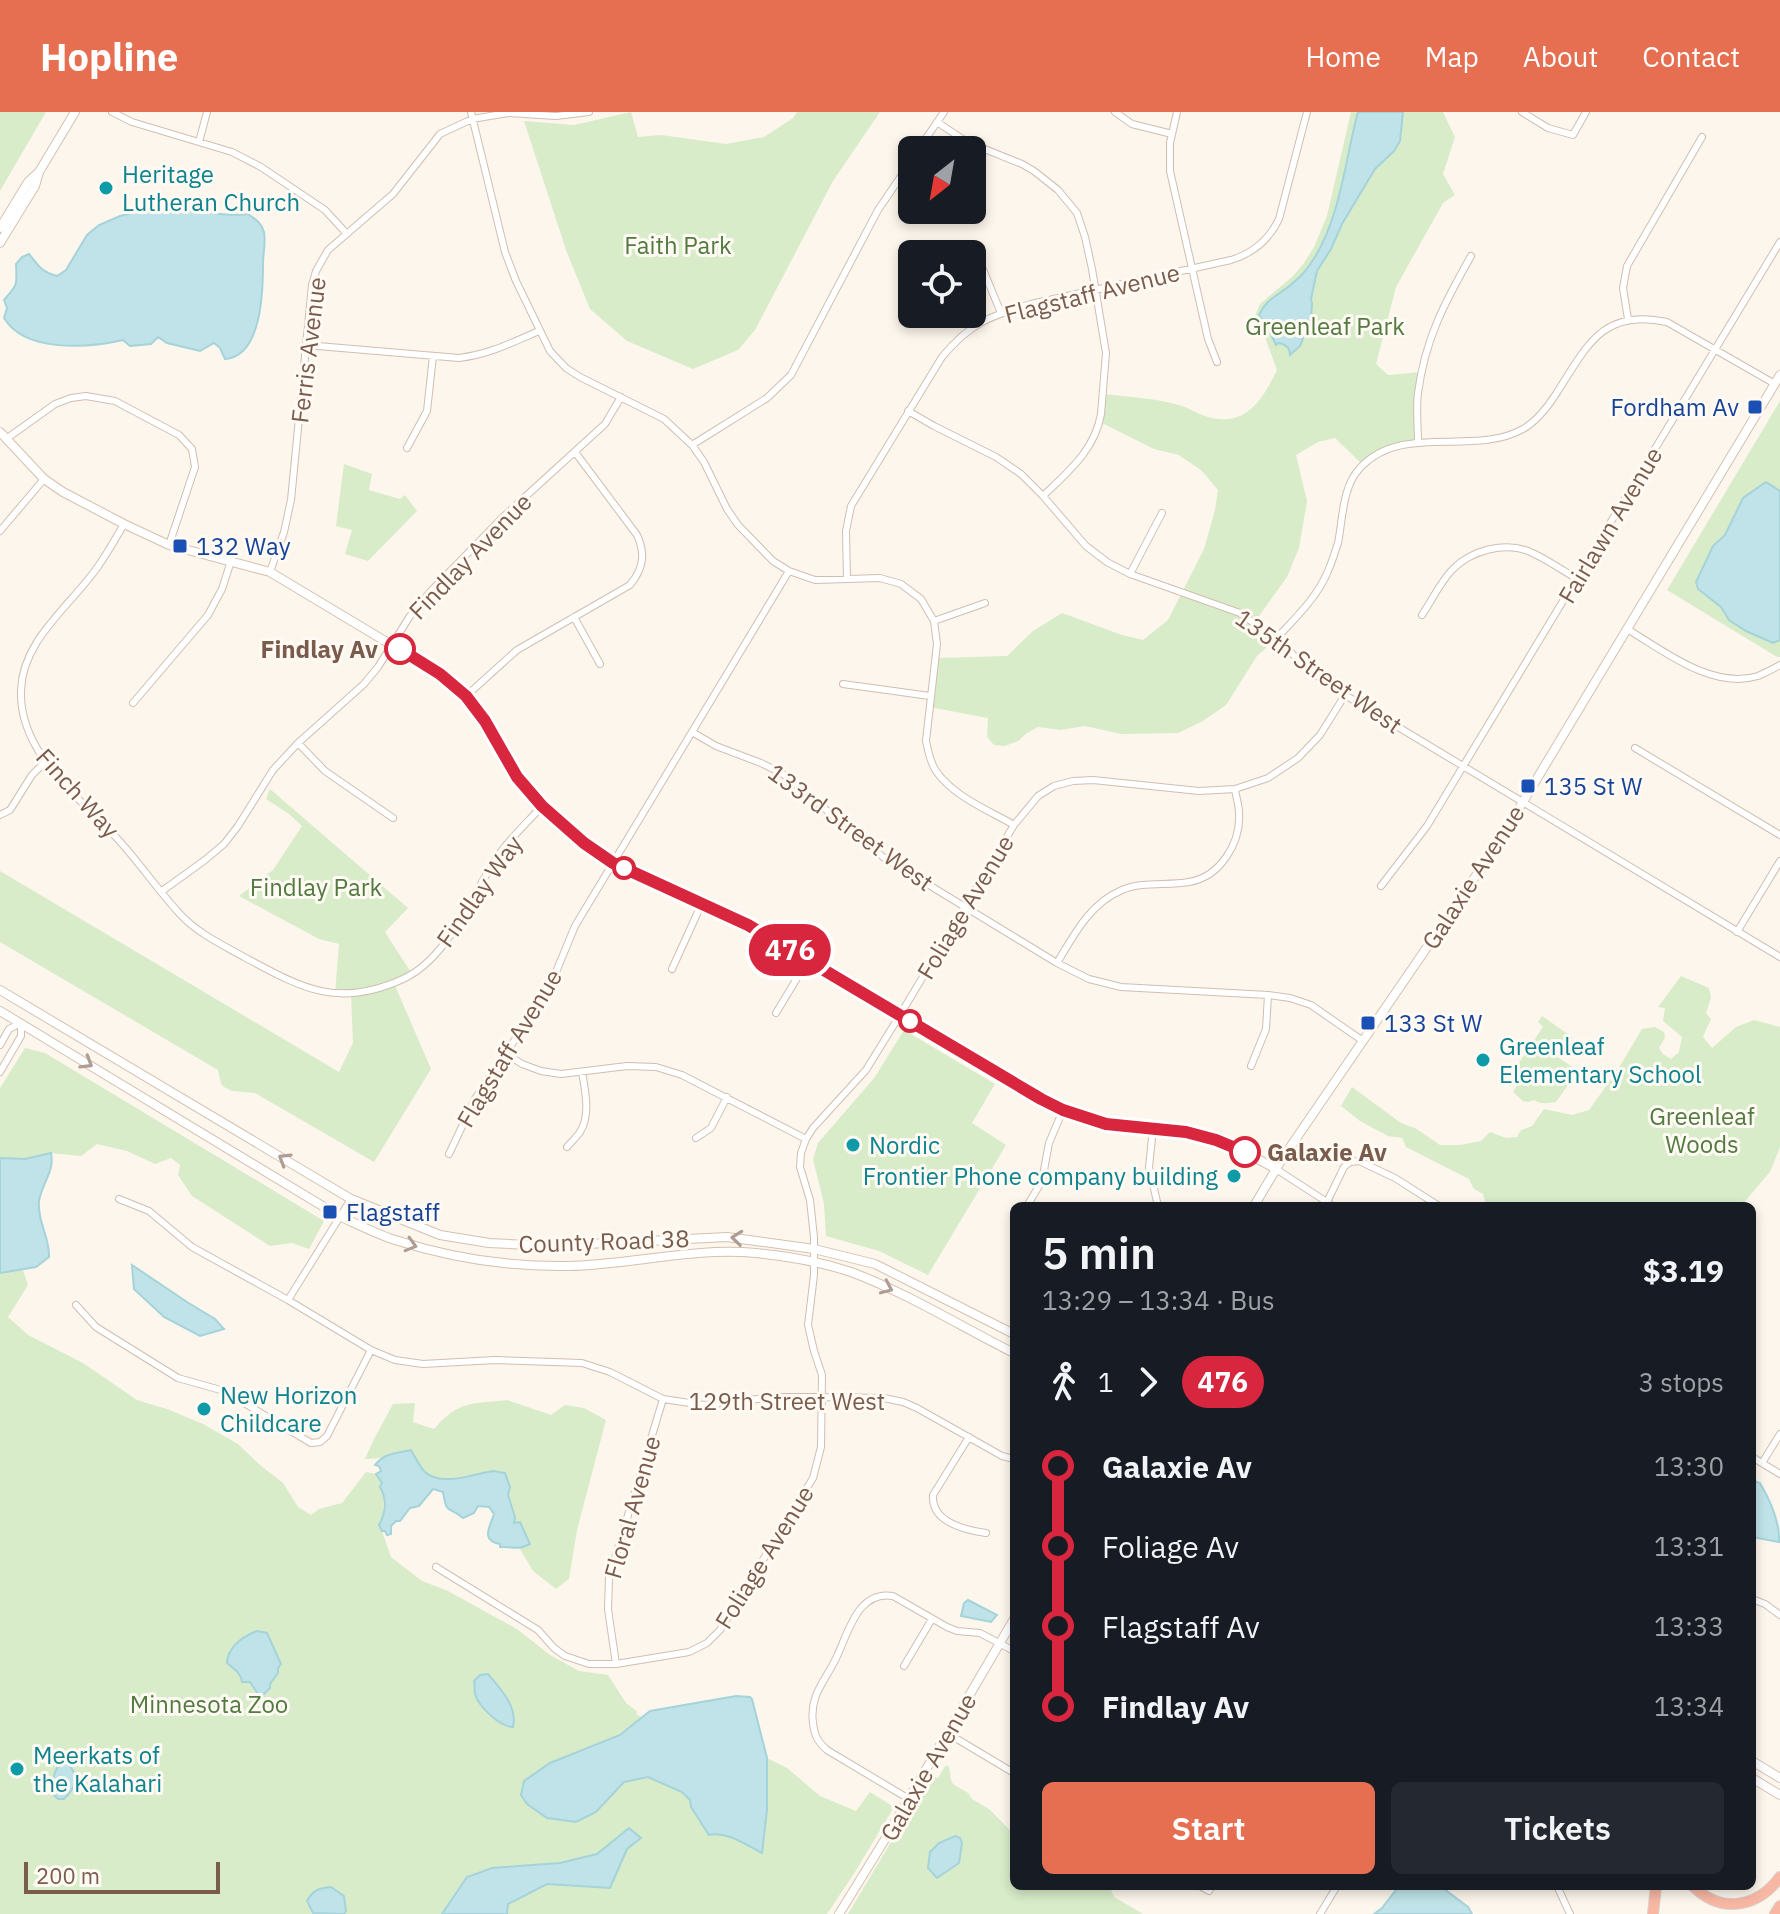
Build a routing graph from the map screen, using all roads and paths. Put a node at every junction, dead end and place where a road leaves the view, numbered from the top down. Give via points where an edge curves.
1 (75, 112) edge
2 (112, 112) edge
3 (207, 112) edge
4 (589, 112) edge
5 (944, 112) edge
6 (1115, 112) edge
7 (1177, 112) edge
8 (1307, 112) edge
9 (1522, 112) edge
10 (1586, 112) edge
11 (472, 115) edge
12 (937, 122) junction
13 (1172, 134) junction
14 (928, 136) edge
15 (1702, 137) dead end
16 (199, 142) junction
17 (38, 173) junction
18 (898, 181) edge
19 (0, 228) edge
20 (346, 233) junction
21 (1780, 242) edge
22 (0, 243) edge
23 (1471, 256) dead end
24 (1191, 269) junction
25 (986, 277) edge
26 (1095, 290) junction
27 (1001, 313) junction
28 (1628, 319) junction
29 (539, 331) junction
30 (306, 345) junction
31 (1716, 348) junction
32 (433, 356) junction
33 (1217, 362) dead end
34 (1777, 380) edge
35 (621, 397) junction
36 (908, 411) junction
37 (3, 436) edge
38 (1418, 443) junction
39 (692, 445) junction
40 (407, 448) dead end
41 (575, 452) junction
42 (44, 479) junction
43 (1043, 496) junction
44 (1162, 513) dead end
45 (124, 524) junction
46 (0, 531) edge
47 (169, 545) junction
48 (231, 561) junction
49 (789, 571) junction
50 (270, 572) junction
51 (1130, 574) junction
52 (847, 579) junction
53 (1577, 579) junction
54 (985, 603) dead end
55 (1422, 615) dead end
56 (574, 617) junction
57 (934, 621) junction
58 (1627, 629) junction
59 (1276, 639) junction
60 (392, 644) junction
61 (600, 664) dead end
62 (1780, 665) edge
63 (843, 684) dead end
64 (1345, 695) junction
65 (466, 696) junction
66 (930, 696) junction
67 (133, 703) dead end
68 (692, 732) junction
69 (298, 743) junction
70 (1635, 748) dead end
71 (45, 762) junction
72 (1464, 766) junction
73 (1235, 789) junction
74 (1523, 802) junction
75 (542, 806) junction
76 (0, 815) edge
77 (393, 818) dead end
78 (1014, 825) junction
79 (1780, 835) edge
80 (1780, 861) edge
81 (613, 863) junction
82 (1381, 886) dead end
83 (162, 891) junction
84 (702, 903) junction
85 (965, 908) junction
86 (1737, 932) junction
87 (1780, 957) edge
88 (808, 960) junction
89 (1057, 963) junction
90 (672, 969) dead end
91 (0, 990) edge
92 (1268, 995) junction
93 (28, 1006) junction
94 (0, 1011) edge
95 (776, 1013) dead end
96 (900, 1015) junction
97 (21, 1023) junction
98 (1363, 1041) junction
99 (0, 1045) edge
100 (505, 1053) junction
101 (1251, 1066) dead end
102 (0, 1072) edge
103 (582, 1072) junction
104 (727, 1097) junction
105 (1063, 1110) junction
106 (1153, 1128) junction
107 (696, 1138) dead end
108 (806, 1139) junction
109 (567, 1147) dead end
110 (449, 1154) dead end
111 (1276, 1169) junction
112 (119, 1199) dead end
113 (351, 1199) junction
114 (1029, 1202) edge
115 (1157, 1202) edge
116 (1256, 1202) edge
117 (1327, 1202) edge
118 (1331, 1202) edge
119 (1433, 1202) edge
120 (339, 1216) junction
121 (814, 1249) junction
122 (813, 1263) junction
123 (288, 1300) junction
124 (76, 1305) dead end
125 (1010, 1332) edge
126 (371, 1350) junction
127 (1010, 1351) edge
128 (823, 1397) junction
129 (663, 1399) junction
130 (1780, 1434) edge
131 (969, 1437) junction
132 (1010, 1458) edge
133 (1756, 1459) edge
134 (1762, 1463) junction
135 (1780, 1474) edge
136 (986, 1533) dead end
137 (436, 1567) dead end
138 (1756, 1601) edge
139 (1780, 1615) edge
140 (932, 1619) junction
141 (1010, 1626) edge
142 (1000, 1644) junction
143 (1010, 1649) edge
144 (616, 1664) junction
145 (904, 1666) dead end
146 (947, 1733) junction
147 (1756, 1763) edge
148 (1010, 1771) edge
149 (1780, 1778) edge
150 (1756, 1780) edge
151 (1780, 1795) edge
152 (909, 1799) junction
153 (1780, 1877) edge
154 (1335, 1890) edge
155 (1559, 1890) edge
156 (1656, 1890) edge
157 (1697, 1890) edge
158 (1780, 1906) edge
159 (839, 1914) edge
160 (1320, 1914) edge
161 (1570, 1914) edge
162 (1653, 1914) edge
163 (1775, 1914) edge

1 - 17 street
2 - 16 street
3 - 16 street
4 - 11 street, Ferris Avenue
5 - 12 street
6 - 13 street via 1132,124
7 - 13 street
8 - 24 street, Flagstaff Avenue via 1283,210 1271,234 1249,253
9 - 10 street via 1573,135
11 - 20 street, Ferris Avenue via 440,134 393,194
11 - 29 street via 505,252
12 - 14 street
12 - 26 street via 967,142 1022,164 1058,190 1077,213
13 - 24 street via 1170,171
15 - 28 street via 1627,266 1623,288
16 - 20 street via 261,167 325,210
17 - 19 street
17 - 22 street
18 - 39 street via 791,375 767,398
20 - 30 street, Ferris Avenue via 316,271
21 - 31 street, Fairlawn Avenue
23 - 38 street via 1427,348 1418,396
24 - 26 street, Flagstaff Avenue
24 - 33 street
25 - 27 street
26 - 27 street, Flagstaff Avenue
26 - 43 street via 1106,353 1100,422 1084,455
27 - 36 street, Flagstaff Avenue via 957,339
28 - 31 street via 1667,322
28 - 38 street via 1590,341 1547,407 1524,429 1492,439
29 - 32 street via 483,355
29 - 35 street via 566,368
30 - 32 street
30 - 50 street, Ferris Avenue via 291,500
31 - 34 street
31 - 53 street, Fairlawn Avenue
32 - 40 street via 427,411
34 - 58 street, Galaxie Avenue
35 - 39 street via 664,419
35 - 41 street, Findlay Avenue via 605,424
36 - 43 street, 135th Street West via 996,457
36 - 52 street, Flagstaff Avenue via 851,506
37 - 42 street
37 - 47 street via 55,404 86,396 115,401 179,435 192,449 195,467
38 - 59 street via 1384,449 1356,472 1327,574
39 - 49 street via 738,525
41 - 56 street via 637,535 644,556 630,585
41 - 60 street, Findlay Avenue via 430,592
42 - 45 street
42 - 46 street
43 - 51 street, 135th Street West via 1086,546
44 - 51 street
45 - 47 street
45 - 71 street, Finch Way via 26,663 22,715
47 - 48 street
48 - 50 street
48 - 67 street via 208,615
49 - 52 street via 815,580
49 - 68 street, Flagstaff Avenue
50 - 60 street
51 - 59 street, 135th Street West via 1240,613
52 - 57 street via 880,578 901,584 921,599
53 - 55 street via 1528,551 1487,549 1452,569
53 - 72 street, Fairlawn Avenue
54 - 57 street
56 - 61 street
56 - 65 street via 517,650
57 - 66 street via 937,644
58 - 62 street via 1697,670 1725,679 1759,676
58 - 74 street, Galaxie Avenue
59 - 64 street, 135th Street West
60 - 65 street
60 - 69 street, Findlay Avenue via 364,684
63 - 66 street
64 - 72 street, 135th Street West
64 - 73 street, Foliage Avenue via 1298,758 1268,778
65 - 75 street via 517,777
66 - 78 street via 926,741 936,771 954,790
68 - 81 street, Flagstaff Avenue
68 - 85 street, 133rd Street West via 783,774 883,857
69 - 77 street via 325,771
69 - 83 street, Findlay Avenue via 273,770 224,844
70 - 79 street
71 - 76 street via 10,810
71 - 83 street, Finch Way
72 - 74 street, 135th Street West
72 - 82 street, Fairlawn Avenue
73 - 78 street, Foliage Avenue via 1073,781 1038,796
73 - 89 street via 1238,831 1220,865 1192,882 1140,885 1108,897 1084,918
74 - 86 street, 135th Street West
74 - 98 street, Galaxie Avenue
75 - 81 street
75 - 83 street, Findlay Way via 499,854 435,955 406,977 372,991 331,993 291,982 203,934
78 - 85 street, Foliage Avenue
80 - 86 street
81 - 84 street
81 - 100 street, Flagstaff Avenue via 575,926 549,989
84 - 88 street
84 - 90 street
85 - 89 street, 133rd Street West
85 - 96 street, Foliage Avenue
86 - 87 street, 135th Street West
88 - 95 street
88 - 96 street
89 - 92 street, 133rd Street West via 1121,987
91 - 93 street, County Road 38
92 - 98 street, 133rd Street West via 1311,1005
92 - 101 street via 1266,1029
93 - 97 street
113 -> 93 street, County Road 38
94 - 97 street
96 - 105 street
96 - 108 street, Foliage Avenue via 866,1070
97 - 99 street via 9,1029
97 - 102 street via 21,1036
97 -> 120 street
98 - 111 street, Galaxie Avenue
100 - 103 street via 541,1071
100 - 110 street, Flagstaff Avenue
103 - 104 street via 656,1067
103 - 109 street via 583,1126
104 - 107 street via 711,1128
104 - 108 street
105 - 106 street via 1106,1124
105 - 114 street via 1049,1143 1042,1181
106 - 111 street via 1216,1140
106 - 115 street via 1149,1167
108 - 121 street, Foliage Avenue via 800,1167 810,1200
111 - 116 street, Galaxie Avenue
111 - 117 street
112 - 123 street, 129th Street West via 149,1211 192,1247
113 - 120 street
121 -> 113 street, County Road 38 via 727,1237 547,1246 489,1243 440,1235
118 - 119 street via 1344,1167 1359,1161
120 -> 122 street via 392,1239 504,1264 569,1266 700,1253 755,1253
120 - 123 street
121 - 122 street, Foliage Avenue
121 - 125 street, County Road 38 via 875,1264
122 -> 127 street via 896,1292
122 - 128 street, Foliage Avenue via 808,1325
123 - 126 street, 129th Street West
124 - 126 street via 96,1327 178,1378 224,1391 311,1443 327,1436
126 - 129 street, 129th Street West via 423,1364 582,1363
128 - 129 street, 129th Street West via 703,1405
128 - 131 street, 129th Street West via 903,1402
128 - 144 street, Foliage Avenue via 821,1447 813,1478 720,1630 689,1652
129 - 144 street, Floral Avenue via 609,1578
130 - 134 street
131 - 132 street, 129th Street West
131 - 136 street via 932,1505 964,1529
133 - 134 street
134 - 135 street
137 - 144 street, Foliage Avenue via 538,1630 565,1656 589,1664
138 - 139 street
140 - 142 street
140 - 145 street
140 - 152 street via 893,1596 869,1600 850,1625 811,1710 821,1745
141 - 142 street, Galaxie Avenue
142 - 143 street
142 - 146 street, Galaxie Avenue
146 - 148 street
146 - 152 street, Galaxie Avenue
147 - 149 street
150 - 151 street
152 - 159 street, Galaxie Avenue
153 - 157 highway via 1762,1897 1747,1903 1716,1901
154 - 160 street
155 - 161 street
156 - 162 highway
158 - 163 highway

